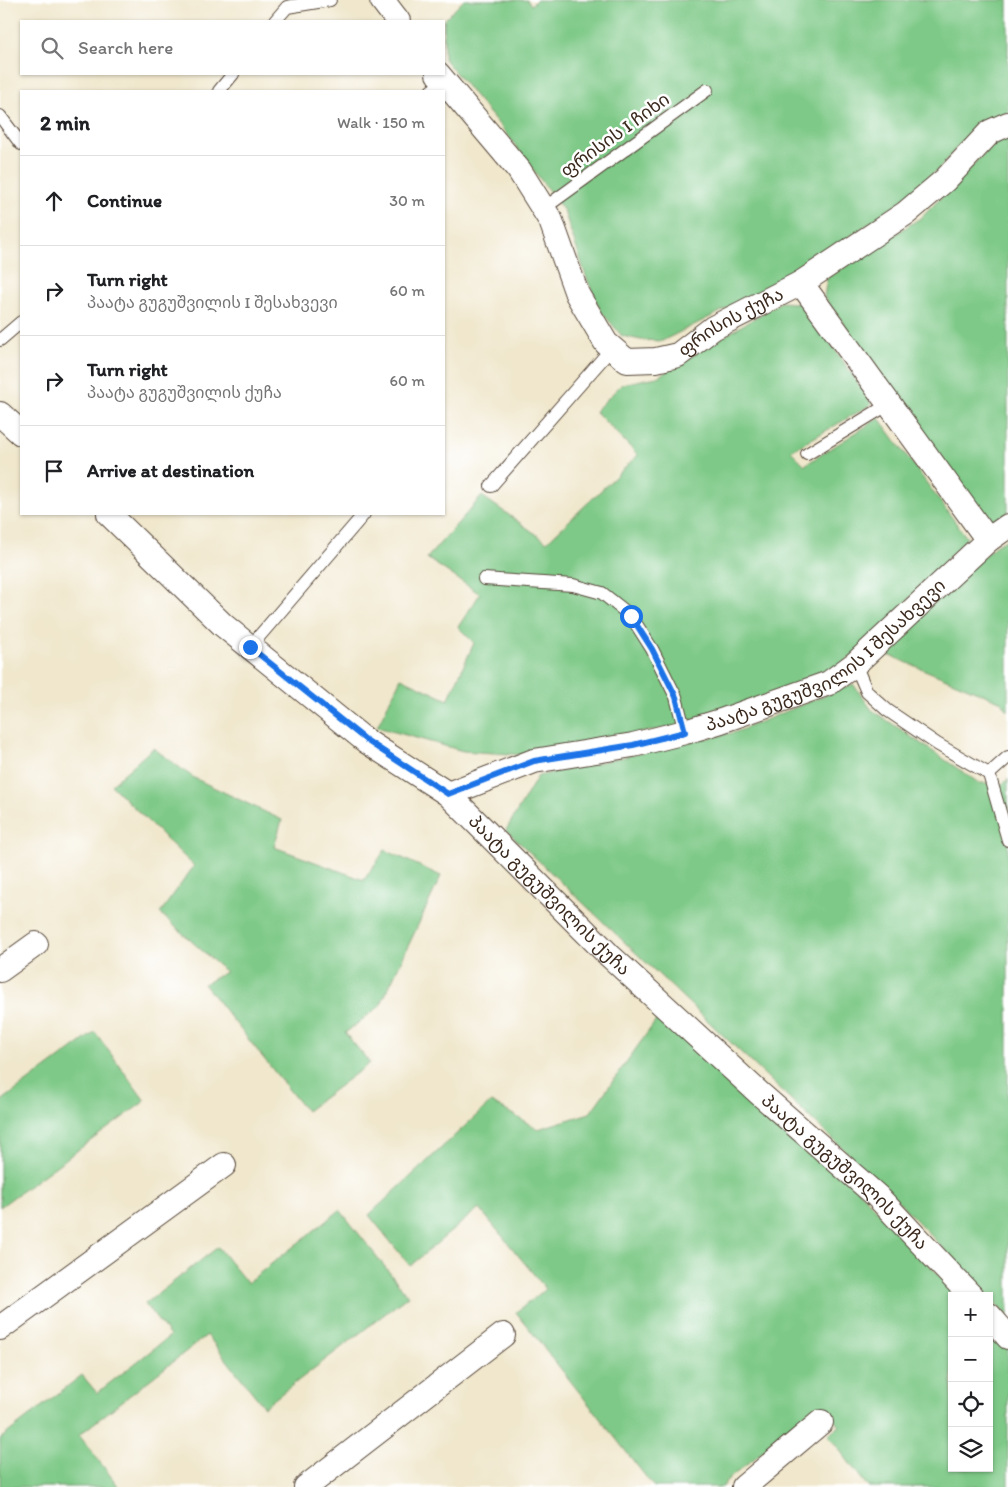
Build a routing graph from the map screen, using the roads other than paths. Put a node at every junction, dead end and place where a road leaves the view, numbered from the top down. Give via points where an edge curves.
1 (330, 0) edge
2 (382, 0) edge
3 (277, 20) edge
4 (397, 20) edge
5 (232, 75) edge
6 (438, 82) edge
7 (220, 90) edge
8 (707, 90) dead end
9 (0, 116) edge
10 (1008, 124) edge
11 (20, 143) edge
12 (543, 208) junction
13 (801, 283) junction
14 (20, 323) edge
15 (0, 340) edge
16 (612, 348) junction
17 (889, 404) junction
18 (0, 414) edge
19 (20, 432) edge
20 (807, 454) dead end
21 (491, 486) dead end
22 (111, 515) edge
23 (363, 515) edge
24 (1008, 526) edge
25 (988, 540) junction
26 (484, 579) dead end
27 (250, 647) junction
28 (855, 664) junction
29 (685, 732) junction
30 (1008, 757) edge
31 (989, 774) junction
32 (448, 794) junction
33 (1008, 840) edge
34 (36, 944) dead end
35 (0, 970) edge
36 (224, 1165) dead end
37 (967, 1292) edge
38 (993, 1319) edge
39 (0, 1328) edge
40 (503, 1335) dead end
41 (1008, 1336) edge
42 (821, 1422) dead end
43 (306, 1487) edge
44 (744, 1487) edge

1 - 3 lane via 287,7
2 - 4 street
5 - 7 lane
6 - 12 street, ფრისის ქუჩა via 519,170
8 - 12 lane, ფრისის I ჩიხი
9 - 11 lane
10 - 13 street, ფრისის ქუჩა via 990,132 945,180 906,213
12 - 16 street, ფრისის ქუჩა via 551,221 578,294
13 - 16 street, ფრისის ქუჩა via 713,328 678,355 627,361
13 - 17 street
14 - 15 lane
16 - 21 lane
17 - 20 lane
17 - 25 street
18 - 19 street
22 - 27 street, პაატა გუგუშვილის ქუჩა via 223,625
23 - 27 lane
24 - 25 street, პაატა გუგუშვილის I შესახვევი
25 - 28 street, პაატა გუგუშვილის I შესახვევი
26 - 29 lane via 573,585 602,592 631,616 652,649 676,697
27 - 32 street, პაატა გუგუშვილის ქუჩა via 366,740
28 - 29 street, პაატა გუგუშვილის I შესახვევი via 829,683
28 - 31 lane via 867,692 887,710
29 - 32 street, პაატა გუგუშვილის I შესახვევი via 633,745 534,761
30 - 31 lane
31 - 33 lane
32 - 37 street, პაატა გუგუშვილის ქუჩა via 610,956 876,1196
34 - 35 street
36 - 39 street
38 - 41 street
40 - 43 street
42 - 44 street

